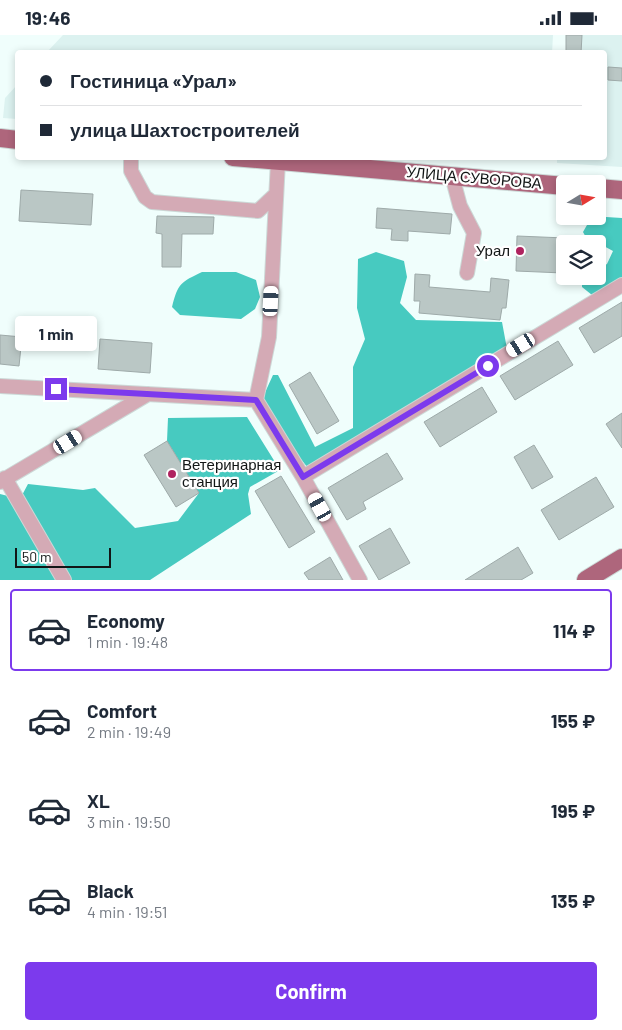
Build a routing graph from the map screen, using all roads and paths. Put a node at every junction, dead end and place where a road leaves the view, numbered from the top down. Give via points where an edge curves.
1 (0, 138) edge
2 (15, 140) edge
3 (131, 160) edge
4 (267, 160) edge
5 (278, 161) junction
6 (452, 176) junction
7 (556, 185) edge
8 (606, 189) edge
9 (622, 190) edge
10 (276, 194) junction
11 (467, 273) dead end
12 (622, 285) edge
13 (0, 386) edge
14 (148, 394) junction
15 (256, 400) junction
16 (303, 477) junction
17 (3, 480) edge
18 (622, 558) edge
19 (64, 580) edge
20 (360, 580) edge
21 (586, 580) edge

1 - 2 main road
3 - 10 street via 131,171 145,197 152,202 258,211
4 - 5 main road, УЛИЦА СУВОРОВА
5 - 6 main road, УЛИЦА СУВОРОВА
5 - 10 street
6 - 7 main road, УЛИЦА СУВОРОВА
6 - 11 street via 460,206 474,233
8 - 9 main road
10 - 15 street via 269,337
12 - 16 street
13 - 14 street
14 - 15 street
14 - 17 street
15 - 16 street
16 - 20 street
17 - 19 street
18 - 21 main road

